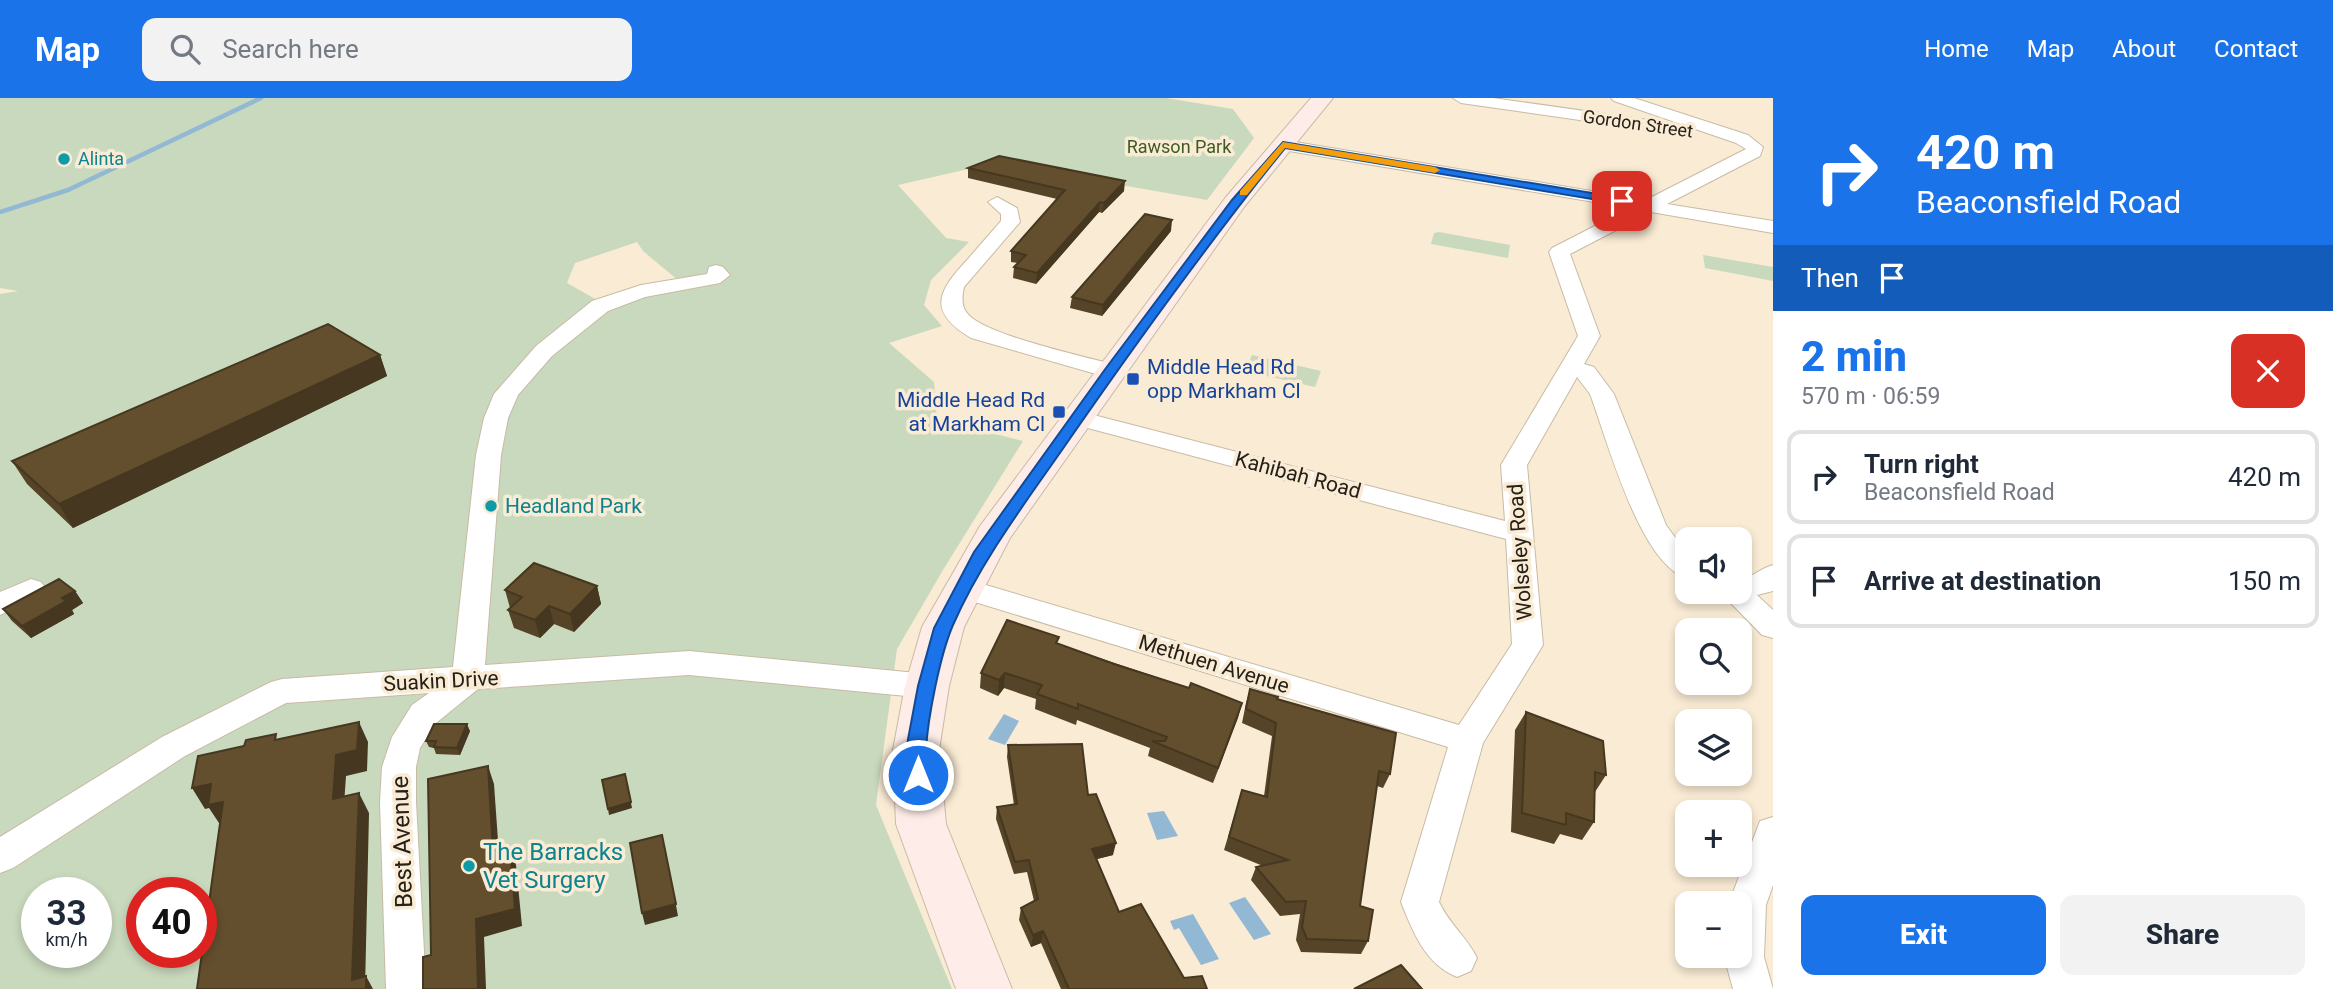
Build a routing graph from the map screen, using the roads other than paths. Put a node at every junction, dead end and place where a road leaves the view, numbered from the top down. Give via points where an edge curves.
1 (1322, 98) edge
2 (1461, 98) edge
3 (1619, 98) edge
4 (1742, 139) junction
5 (1773, 144) edge
6 (1283, 145) junction
7 (998, 202) dead end
8 (1649, 206) junction
9 (1773, 227) edge
10 (716, 271) dead end
11 (1571, 367) junction
12 (1111, 371) junction
13 (1077, 418) junction
14 (1518, 533) junction
15 (1675, 558) edge
16 (1773, 575) edge
17 (1752, 587) edge
18 (962, 588) junction
19 (31, 589) dead end
20 (1749, 604) edge
21 (0, 606) edge
22 (1773, 627) edge
23 (468, 680) junction
24 (927, 686) junction
25 (1467, 740) junction
26 (1773, 832) edge
27 (0, 857) edge
28 (1457, 958) dead end
29 (405, 989) edge
30 (984, 989) edge
31 (1752, 989) edge

1 - 6 street
2 - 4 street, Gordon Street
3 - 4 street
4 - 5 street, Gordon Street
4 - 8 street, Wolseley Road via 1754,152
6 - 8 street
6 - 12 street via 1235,202
7 - 12 street via 1010,212 1011,222 954,286 953,311 964,325 979,333
8 - 9 street
8 - 11 street, Wolseley Road via 1559,252 1589,336
10 - 23 street via 720,275 713,279 629,294 600,306 519,375 500,405 488,465
11 - 14 street, Wolseley Road via 1514,466
11 - 15 street via 1586,372 1602,394 1653,527
12 - 13 street
13 - 14 street, Kahibah Road
13 - 18 street via 993,535
14 - 25 street, Wolseley Road via 1528,645
16 - 17 street via 1766,583
18 - 24 street via 943,628
18 - 25 street, Methuen Avenue
19 - 21 street
20 - 22 street
23 - 24 street, Suakin Drive via 689,663
23 - 27 street, Suakin Drive via 282,691 233,712
23 - 29 street, Best Avenue via 424,714 404,746 399,767
24 - 30 street via 916,750 921,824
25 - 28 street, Wolseley Road via 1420,902 1433,932
26 - 31 street via 1747,905 1744,957

